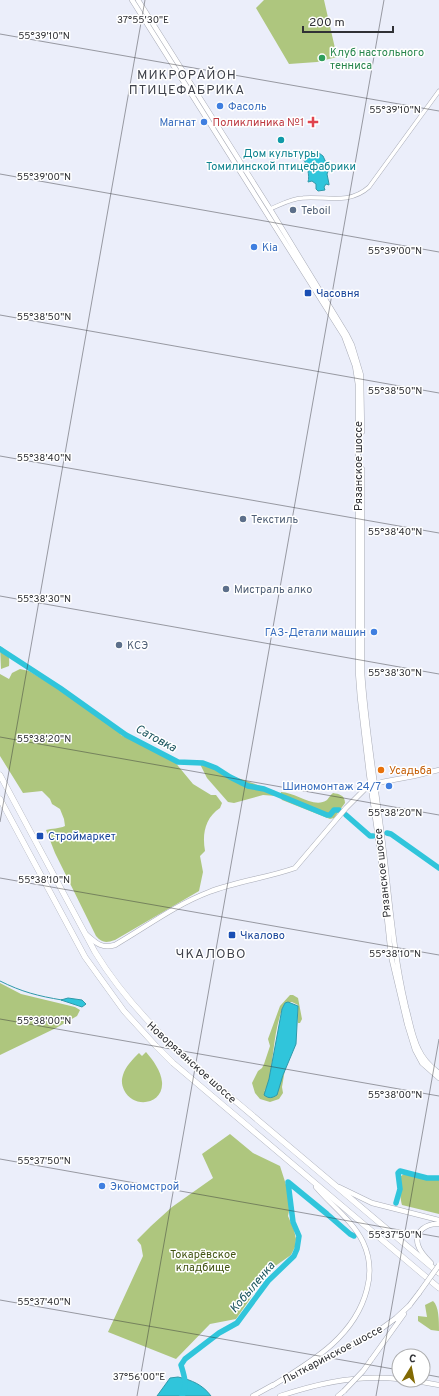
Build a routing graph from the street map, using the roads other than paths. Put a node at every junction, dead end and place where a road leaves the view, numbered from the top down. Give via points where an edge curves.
1 (132, 0) edge
2 (138, 0) edge
3 (439, 91) edge
4 (270, 209) junction
5 (439, 770) edge
6 (0, 775) edge
7 (372, 785) junction
8 (0, 798) edge
9 (83, 931) junction
10 (439, 1072) edge
11 (439, 1078) edge
12 (313, 1182) junction
13 (334, 1184) junction
14 (439, 1220) edge
15 (439, 1224) edge
16 (439, 1265) edge
17 (439, 1273) edge
18 (439, 1288) edge
19 (410, 1305) junction
20 (391, 1379) edge
21 (272, 1386) junction
22 (253, 1396) edge
23 (280, 1396) edge
24 (338, 1396) edge

1 - 7 main road, Рязанское шоссе via 341,331 355,366 359,442 358,672 362,724
2 - 4 main road, Рязанское шоссе
3 - 4 street via 363,193 347,198 298,198
4 - 7 main road, Рязанское шоссе via 347,335 361,375 362,672
5 - 7 main road
6 - 9 highway, Новорязанское шоссе
7 - 9 main road via 346,808 295,868 209,892 186,902 115,945 106,947
7 - 10 main road, Рязанское шоссе via 384,852 402,990 418,1049 426,1061
7 - 11 main road, Рязанское шоссе via 393,968 415,1050 422,1063
8 - 12 highway, Новорязанское шоссе via 85,957 124,1011 173,1063
9 - 13 highway, Новорязанское шоссе via 105,968 153,1027 214,1083
12 - 18 highway, Новорязанское шоссе
12 - 21 main road, Лыткаринское шоссе via 361,1238 369,1263 369,1284 357,1314 338,1339 312,1361
13 - 14 main road via 372,1203
13 - 17 highway, Новорязанское шоссе
15 - 17 main road via 425,1226 418,1241 421,1251
16 - 19 main road, Лыткаринское шоссе, bridge
19 - 21 main road, Лыткаринское шоссе via 381,1329
19 - 24 main road, Лыткаринское шоссе, bridge via 363,1371
20 - 23 main road via 337,1381
21 - 22 main road, Лыткаринское шоссе

